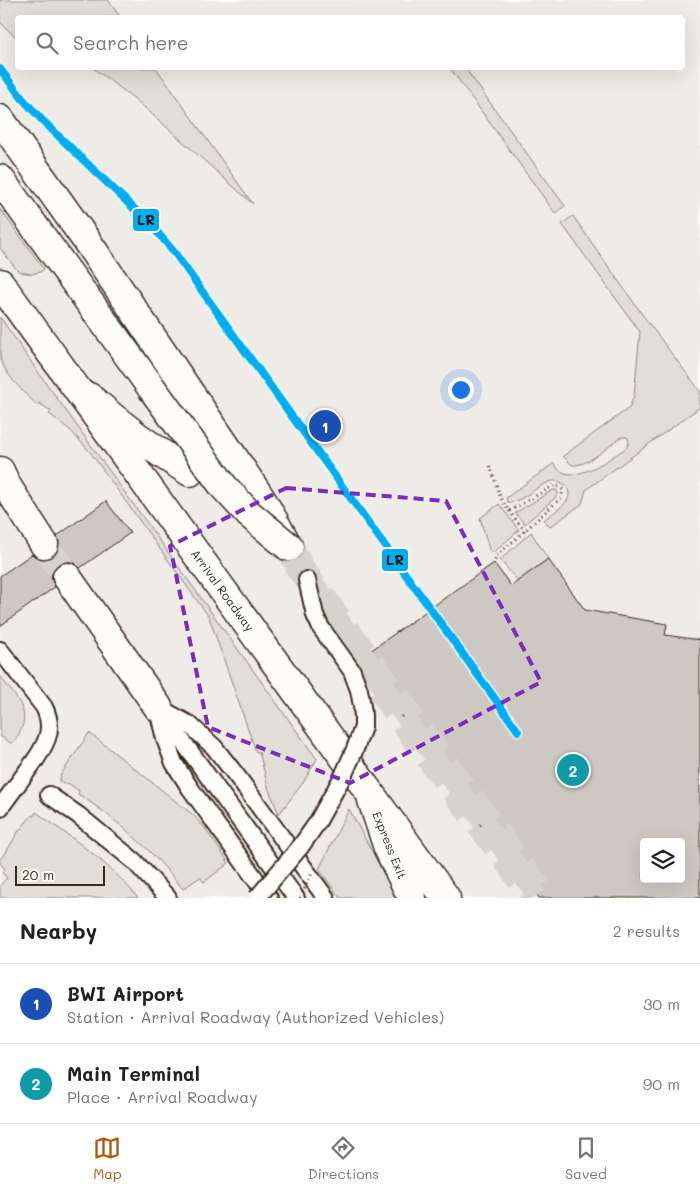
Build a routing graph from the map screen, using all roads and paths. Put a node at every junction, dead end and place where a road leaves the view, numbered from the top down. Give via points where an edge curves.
1 (0, 119) edge
2 (0, 179) edge
3 (0, 283) edge
4 (72, 382) junction
5 (490, 466) dead end
6 (0, 471) edge
7 (190, 472) dead end
8 (509, 511) junction
9 (524, 531) junction
10 (44, 544) tunnel mouth
11 (494, 563) dead end
12 (68, 577) tunnel mouth
13 (307, 580) tunnel mouth
14 (0, 650) edge
15 (158, 707) junction
16 (370, 792) junction
17 (50, 795) dead end
18 (4, 803) edge
19 (168, 898) edge
20 (257, 898) edge
21 (269, 898) edge
22 (296, 898) edge
23 (326, 898) edge
24 (412, 898) edge
25 (446, 898) edge

1 - 2 main road, bridge via 262,500 289,547 249,514 224,487
3 - 4 main road, Arrival Roadway
4 - 7 main road via 138,438
4 - 16 main road, Arrival Roadway
5 - 8 path via 501,499
6 - 10 main road
8 - 9 path
8 - 9 path via 555,484 561,488 561,498
9 - 11 path via 496,557
12 - 15 main road
13 - 20 lane, bridge via 315,615 352,671 362,706 362,727 343,776 317,823
14 - 18 lane, bridge via 44,707 50,724 43,748
15 - 21 lane via 164,740 174,763
15 - 22 lane
15 - 23 lane via 190,725 214,748
16 - 24 main road, Express Exit via 388,848
16 - 25 main road, Arrival Roadway
17 - 19 lane via 134,861

